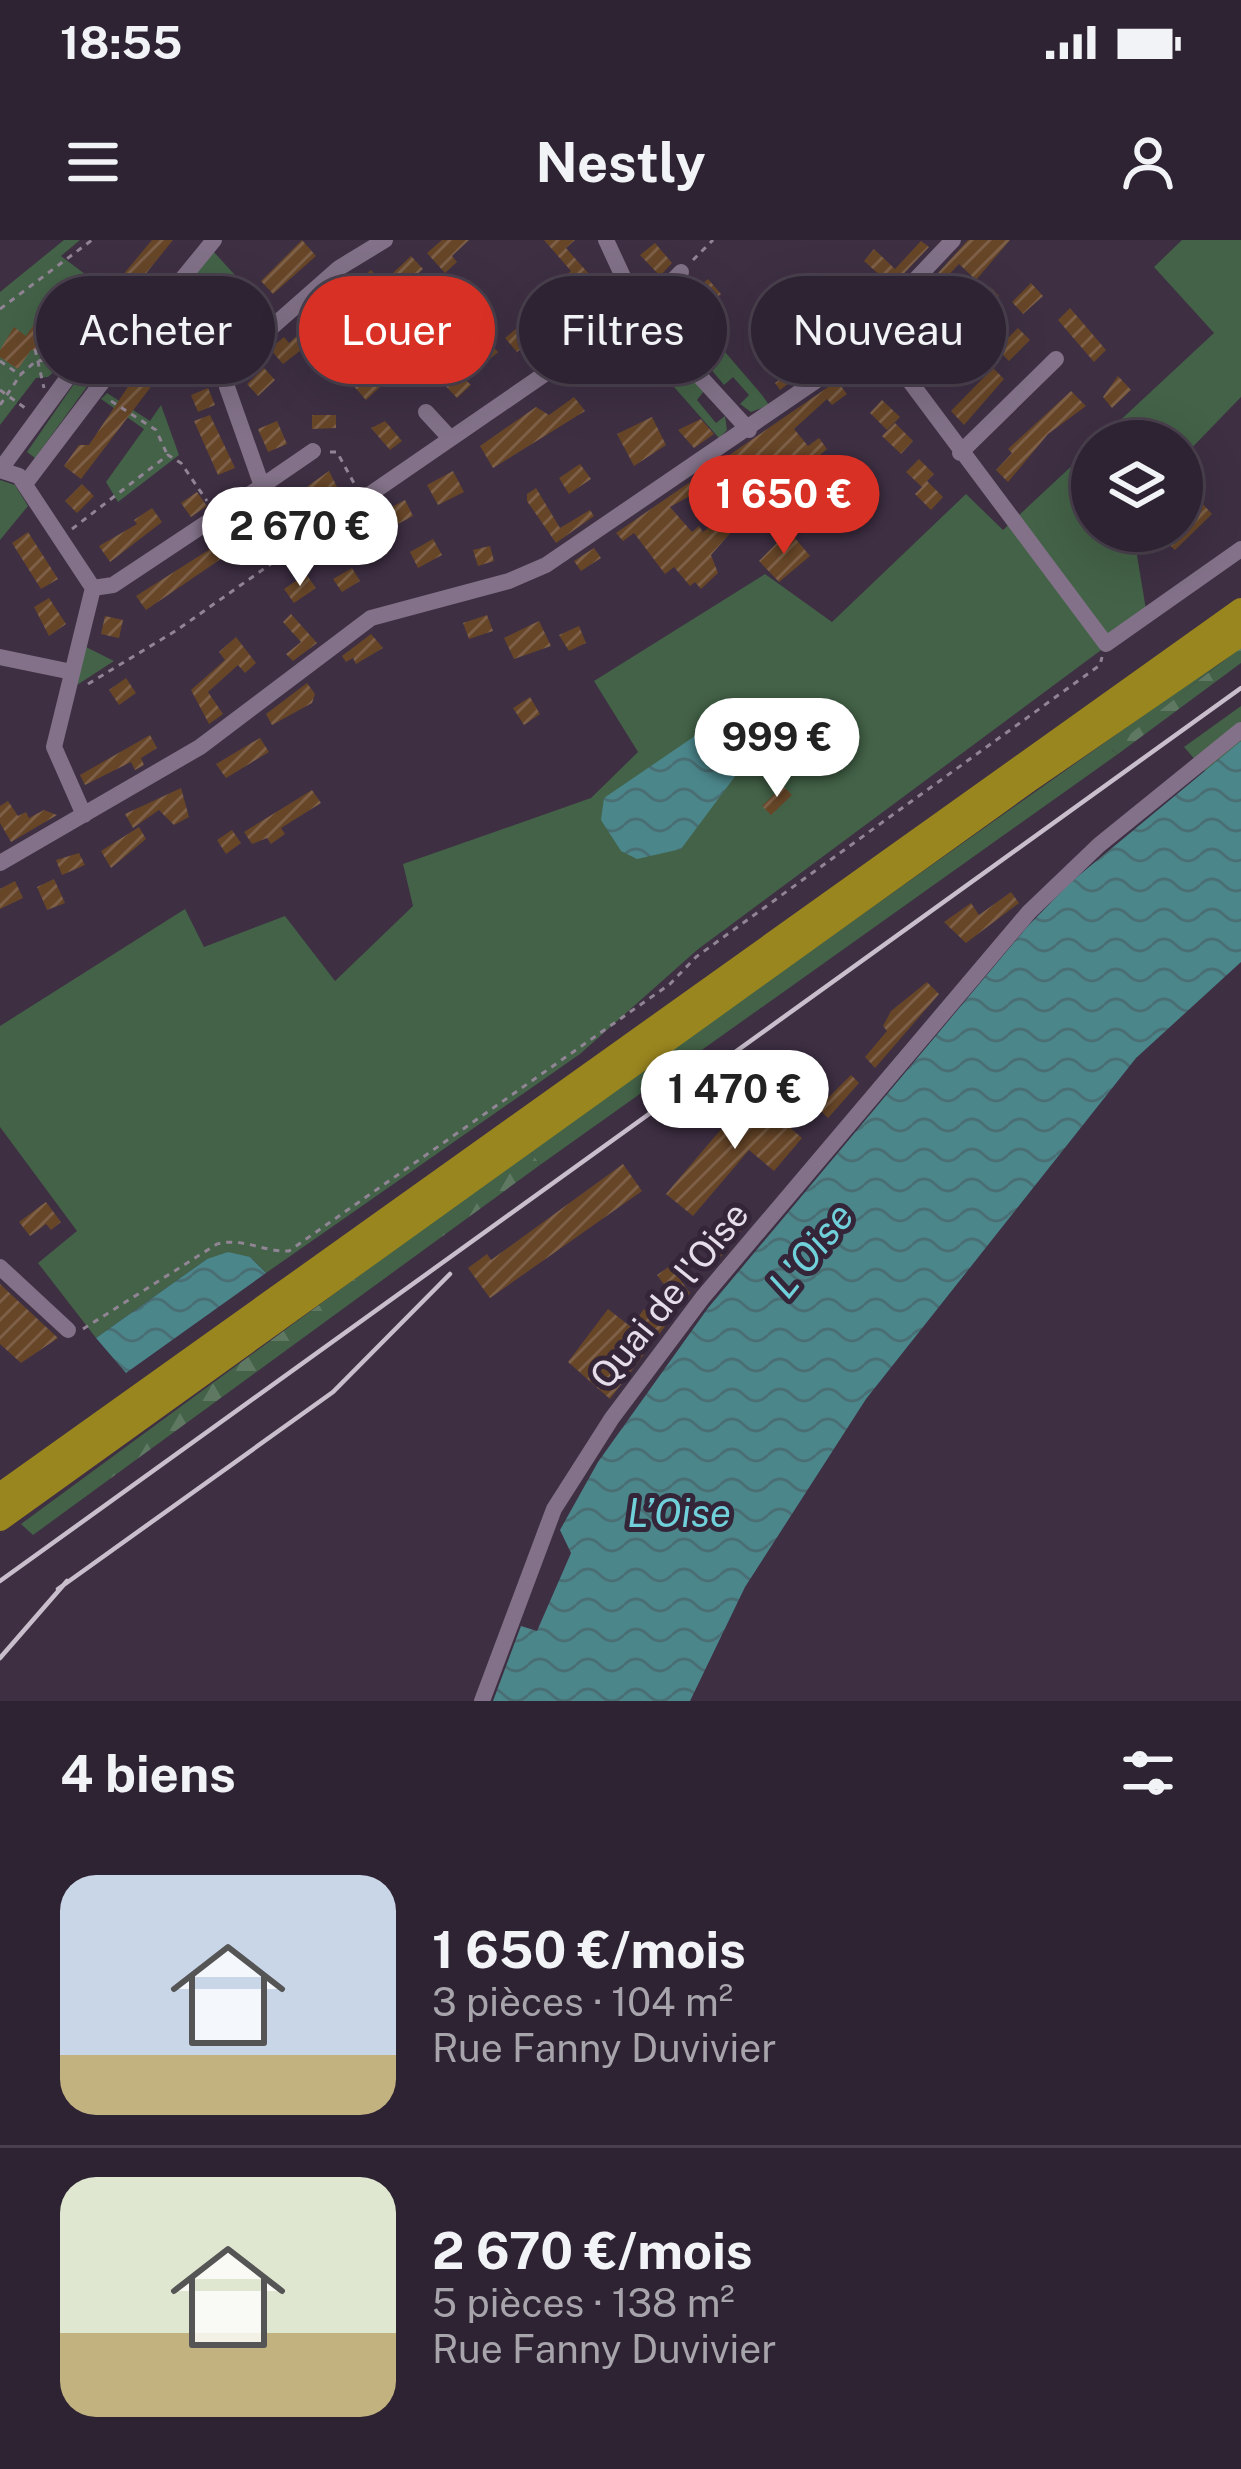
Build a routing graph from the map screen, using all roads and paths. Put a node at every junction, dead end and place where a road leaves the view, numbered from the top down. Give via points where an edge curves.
1 (92, 240) edge
2 (214, 240) edge
3 (385, 240) edge
4 (606, 240) edge
5 (712, 240) edge
6 (952, 240) edge
7 (681, 272) joint
8 (185, 276) edge
9 (623, 276) edge
10 (676, 276) edge
11 (918, 276) edge
12 (0, 309) edge
13 (275, 324) edge
14 (35, 350) dead end
15 (1056, 359) dead end
16 (0, 361) edge
17 (36, 361) joint
18 (7, 366) junction
19 (0, 375) edge
20 (20, 375) junction
21 (42, 384) edge
22 (62, 384) edge
23 (100, 384) edge
24 (227, 384) edge
25 (527, 384) edge
26 (707, 384) edge
27 (812, 384) edge
28 (910, 384) edge
29 (0, 390) edge
30 (95, 391) junction
31 (7, 394) junction
32 (54, 396) junction
33 (0, 405) edge
34 (426, 412) dead end
35 (38, 417) junction
36 (749, 430) junction
37 (449, 437) junction
38 (314, 451) joint
39 (960, 453) junction
40 (168, 455) junction
41 (0, 470) edge
42 (25, 484) junction
43 (262, 486) junction
44 (363, 499) junction
45 (217, 515) junction
46 (61, 538) junction
47 (1241, 549) edge
48 (93, 588) junction
49 (1241, 610) edge
50 (1241, 634) edge
51 (1106, 644) junction
52 (0, 657) edge
53 (72, 671) junction
54 (66, 697) junction
55 (1241, 730) edge
56 (84, 814) junction
57 (0, 863) edge
58 (0, 1267) edge
59 (68, 1330) joint
60 (0, 1495) edge
61 (0, 1519) edge
62 (482, 1701) edge

1 - 12 path
2 - 8 street
3 - 13 street
4 - 9 street
5 - 7 path
6 - 11 street
7 - 10 street
14 - 17 path
15 - 39 street
16 - 18 path
17 - 20 path
18 - 19 path
18 - 20 path
20 - 31 path
21 - 32 path
22 - 32 street
23 - 30 street
24 - 43 street
25 - 37 street
26 - 36 street
27 - 36 street
28 - 39 street
29 - 31 path
30 - 40 path via 156,430
30 - 42 street
31 - 33 path
31 - 35 path
32 - 35 street
34 - 37 street
35 - 41 street
36 - 56 street via 546,565 371,618 200,747
37 - 44 street
38 - 43 street
38 - 44 path via 338,452
39 - 51 street
40 - 45 path
40 - 46 path
41 - 42 street
42 - 46 street
43 - 45 street
44 - 54 path
45 - 48 street via 113,585
46 - 48 street
47 - 51 street
48 - 53 street
49 - 60 highway
50 - 61 highway
51 - 59 path via 1100,665 696,957 670,985 289,1251 236,1239 217,1244 89,1329
52 - 53 street
53 - 54 street
54 - 56 street via 55,753
55 - 62 street, Quai de l'Oise via 1029,912 703,1297 554,1509
56 - 57 street
58 - 59 street

